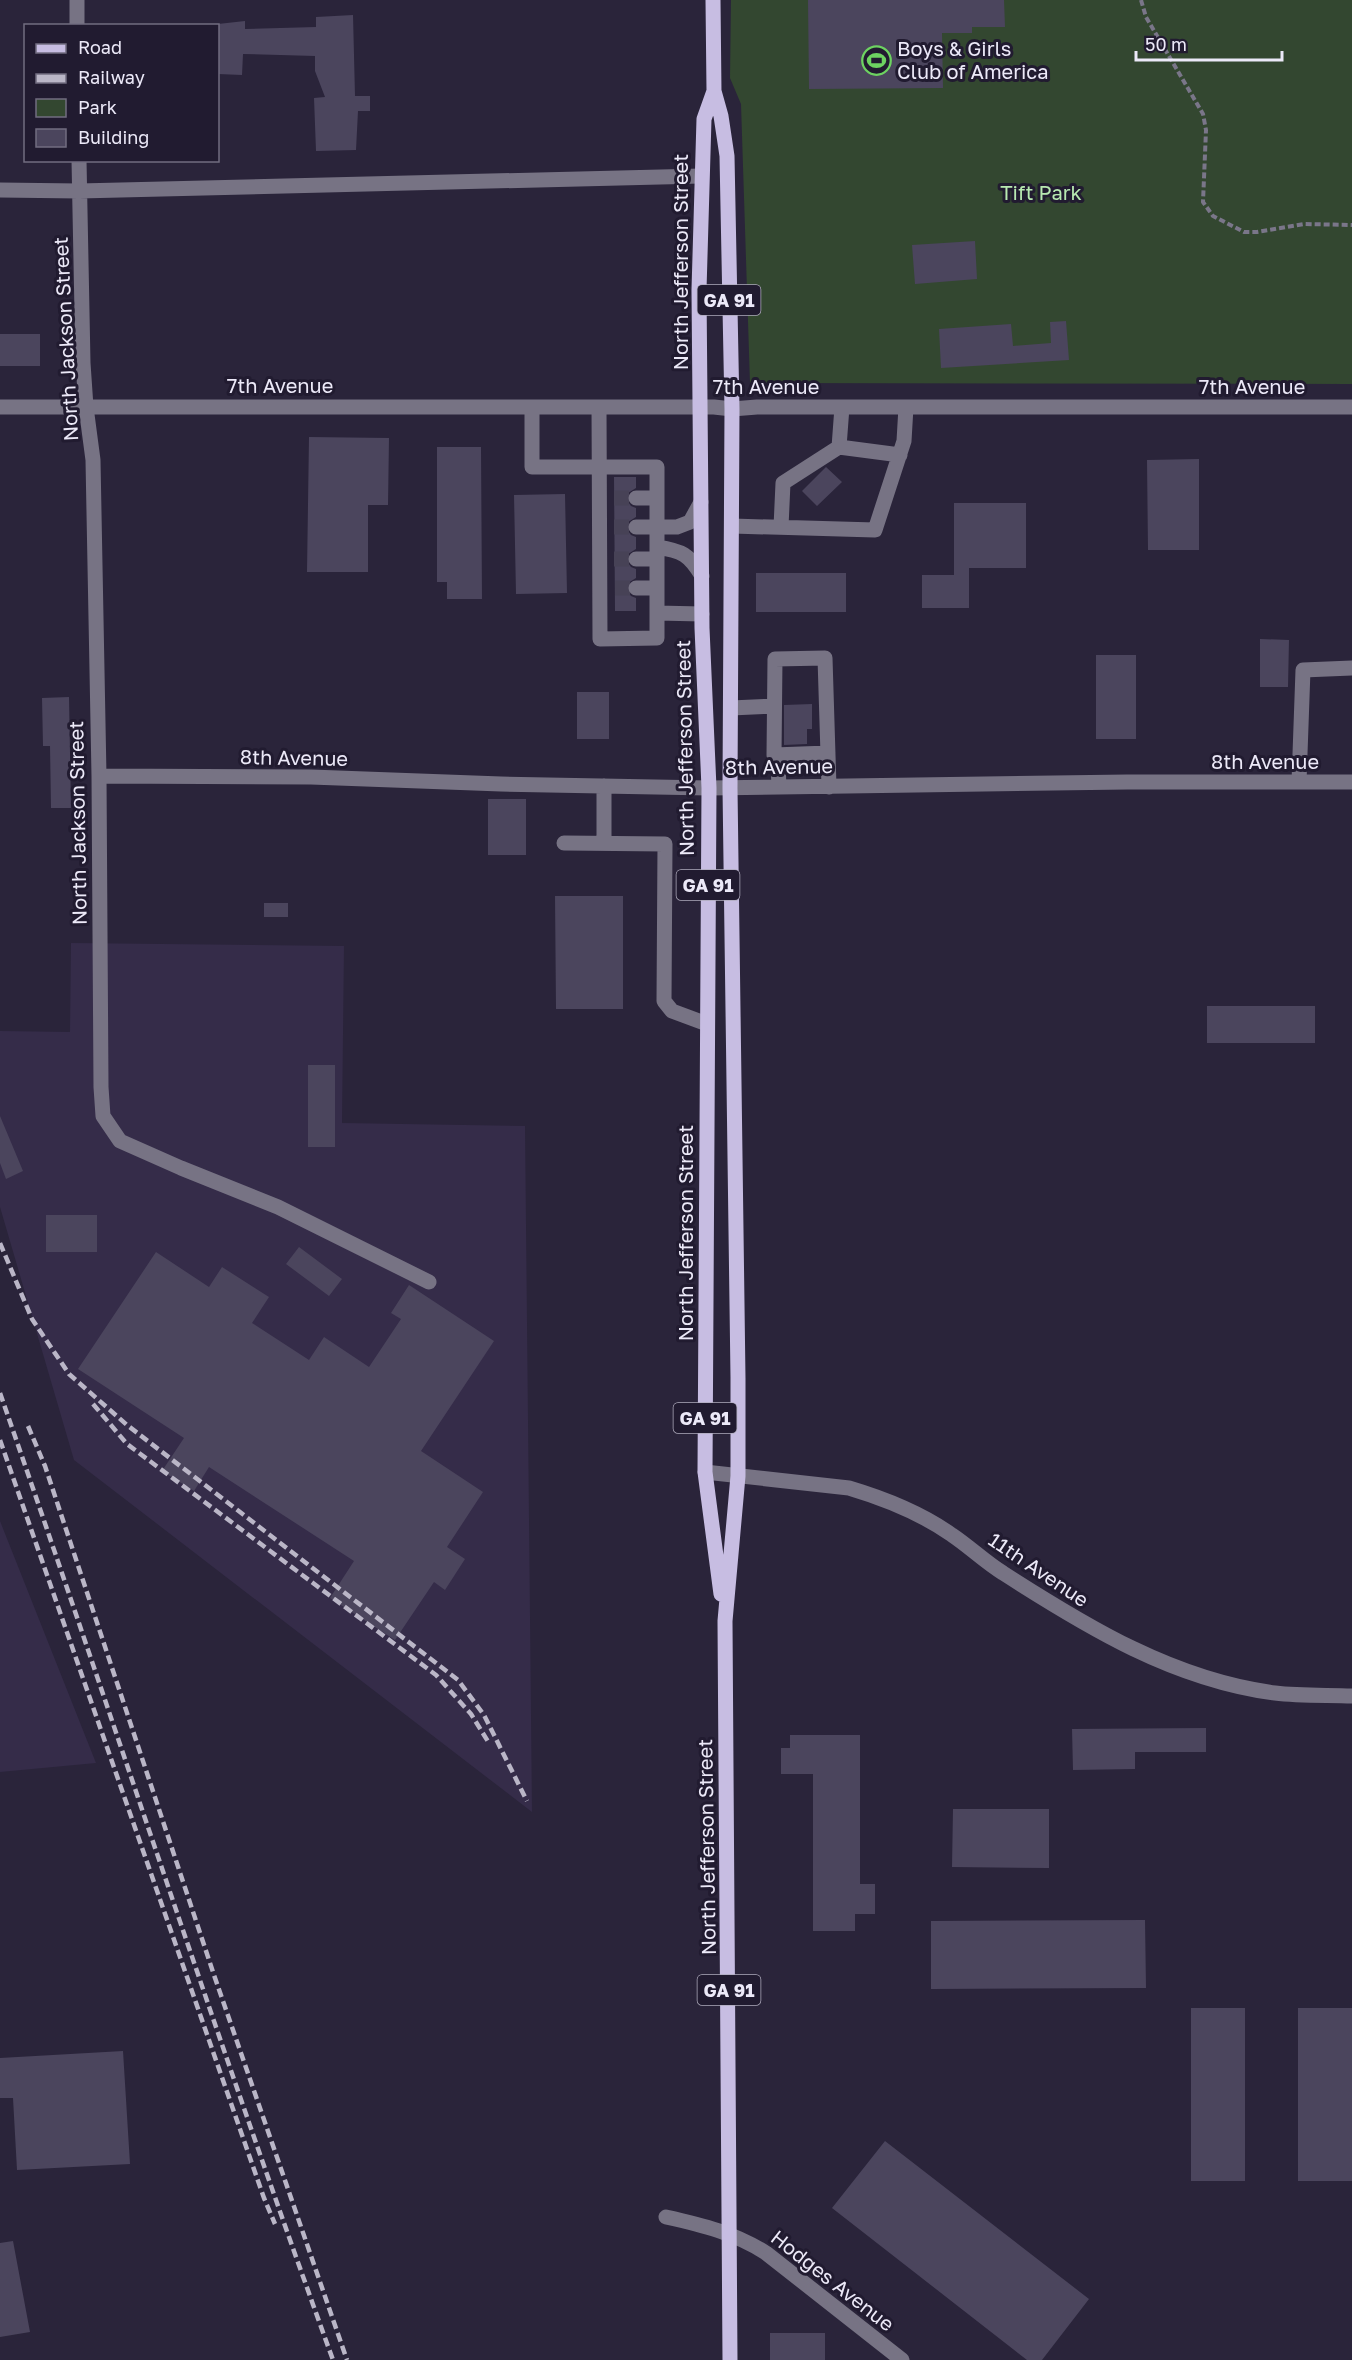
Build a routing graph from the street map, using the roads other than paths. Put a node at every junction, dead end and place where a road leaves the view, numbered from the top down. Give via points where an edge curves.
1 (76, 0) edge
2 (713, 0) edge
3 (77, 24) edge
4 (714, 92) junction
5 (79, 162) edge
6 (701, 176) junction
7 (0, 190) edge
8 (80, 191) junction
9 (1352, 406) edge
10 (0, 407) edge
11 (86, 407) junction
12 (532, 407) junction
13 (599, 407) junction
14 (700, 407) junction
15 (842, 407) junction
16 (906, 407) junction
17 (732, 409) junction
18 (839, 447) junction
19 (900, 455) junction
20 (599, 466) junction
21 (636, 498) tunnel mouth
22 (657, 498) junction
23 (701, 502) junction
24 (732, 526) junction
25 (636, 527) tunnel mouth
26 (658, 527) junction
27 (781, 527) junction
28 (657, 553) junction
29 (636, 559) tunnel mouth
30 (702, 576) junction
31 (636, 588) tunnel mouth
32 (657, 588) junction
33 (657, 613) junction
34 (702, 614) junction
35 (1352, 668) edge
36 (774, 706) junction
37 (731, 708) junction
38 (828, 753) junction
39 (774, 755) junction
40 (99, 776) junction
41 (1299, 782) junction
42 (1352, 782) edge
43 (604, 786) junction
44 (779, 787) junction
45 (829, 787) junction
46 (709, 788) junction
47 (730, 788) junction
48 (564, 843) dead end
49 (604, 843) junction
50 (707, 1024) junction
51 (429, 1281) dead end
52 (705, 1472) junction
53 (738, 1476) junction
54 (725, 1621) junction
55 (1352, 1696) edge
56 (666, 2217) dead end
57 (730, 2360) edge
58 (902, 2360) edge

1 - 3 street
2 - 4 main road, North Jefferson Street / GA 91
4 - 6 main road, North Jefferson Street / GA 91 via 704,119
4 - 17 main road, North Jefferson Street / GA 91 via 727,156
5 - 8 street, North Jackson Street
6 - 8 street
6 - 14 main road, North Jefferson Street / GA 91
7 - 8 street
8 - 11 street, North Jackson Street
9 - 16 street, 7th Avenue
10 - 11 street, 7th Avenue
11 - 12 street, 7th Avenue
11 - 40 street, North Jackson Street via 93,460
12 - 13 street, 7th Avenue
12 - 20 street via 532,467
13 - 14 street, 7th Avenue
13 - 20 street
14 - 17 street, 7th Avenue
14 - 23 main road, North Jefferson Street / GA 91
15 - 16 street, 7th Avenue
15 - 17 street, 7th Avenue
15 - 18 street
16 - 19 street
17 - 24 main road, North Jefferson Street / GA 91
18 - 19 street
18 - 27 street via 783,483
19 - 27 street via 875,530
20 - 22 street via 657,466
20 - 33 street via 607,498 607,588 600,639 657,638
21 - 22 street
22 - 26 street
23 - 26 street via 690,522
23 - 30 main road, North Jefferson Street / GA 91
24 - 27 street
24 - 37 main road, North Jefferson Street / GA 91
25 - 26 street
26 - 28 street
28 - 29 street
28 - 30 street via 677,550 692,560
28 - 32 street
30 - 34 main road, North Jefferson Street / GA 91
31 - 32 street
32 - 33 street
33 - 34 street
34 - 46 main road, North Jefferson Street / GA 91
35 - 41 street via 1303,670
36 - 37 street
36 - 38 street via 775,659 825,658
36 - 39 street
37 - 47 main road, North Jefferson Street / GA 91
38 - 39 street
38 - 45 street
39 - 44 street
40 - 43 street, 8th Avenue via 311,777
40 - 51 street, North Jackson Street via 103,1116 120,1141 278,1207
41 - 42 street, 8th Avenue
41 - 45 street, 8th Avenue
43 - 46 street, 8th Avenue
43 - 49 street
44 - 45 street, 8th Avenue
44 - 47 street, 8th Avenue
46 - 47 street, 8th Avenue
46 - 50 main road, North Jefferson Street / GA 91
47 - 53 main road, North Jefferson Street / GA 91
48 - 49 street
49 - 50 street via 665,844 664,1001 672,1011
50 - 52 main road, North Jefferson Street / GA 91
52 - 53 street, 11th Avenue
52 - 54 main road, North Jefferson Street / GA 91
53 - 54 main road, North Jefferson Street / GA 91
53 - 55 street, 11th Avenue via 849,1488 911,1511 953,1535 991,1566 1078,1621 1173,1667 1275,1693
54 - 57 main road, North Jefferson Street / GA 91
56 - 58 street, Hodges Avenue via 747,2240

